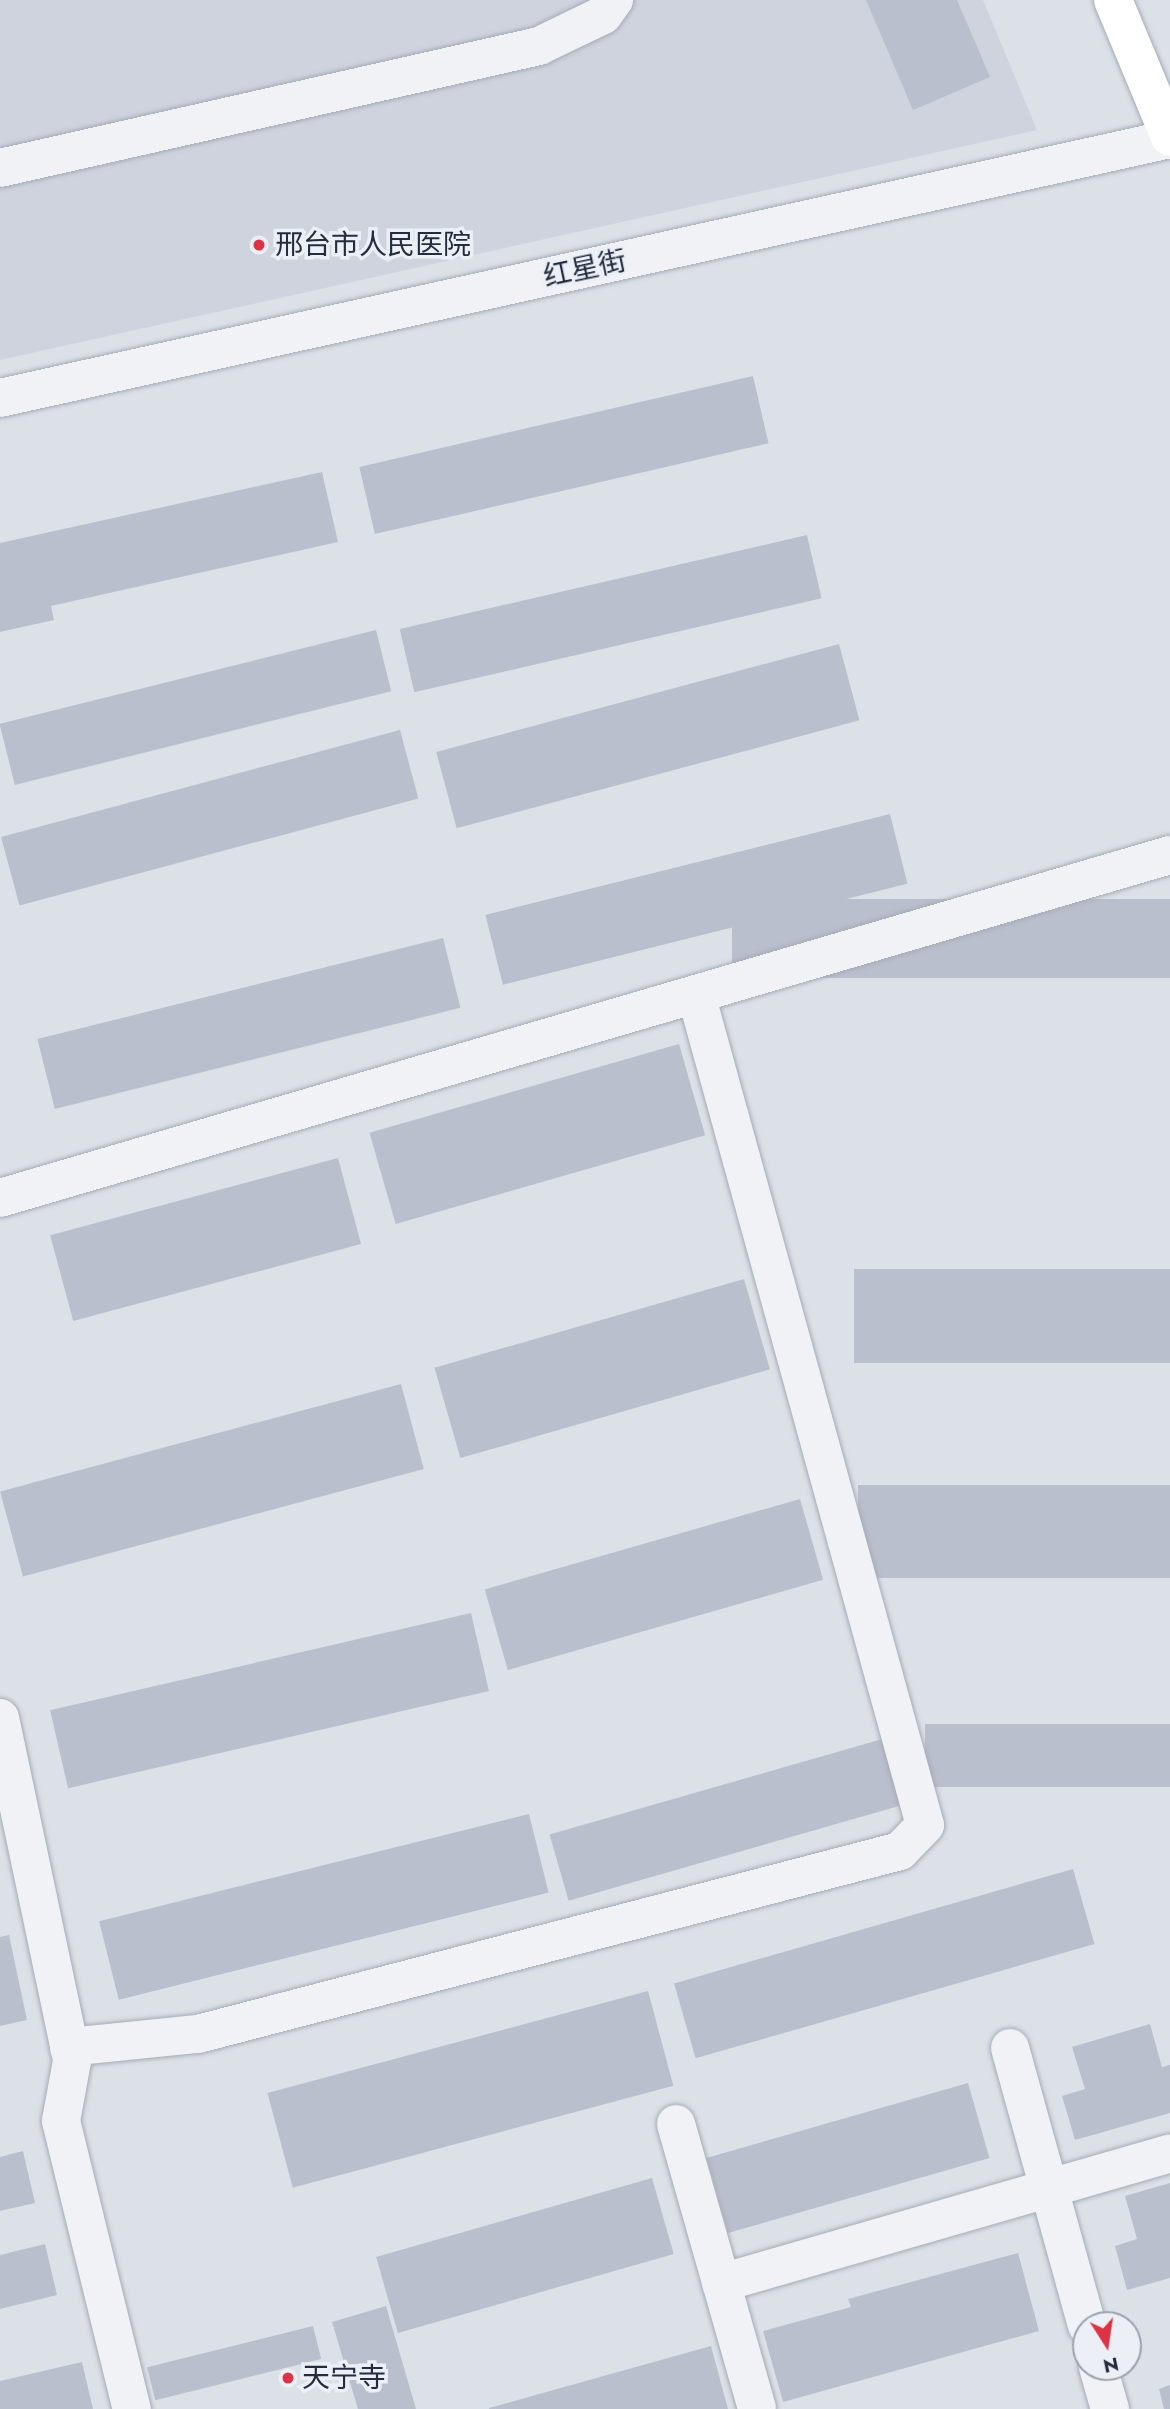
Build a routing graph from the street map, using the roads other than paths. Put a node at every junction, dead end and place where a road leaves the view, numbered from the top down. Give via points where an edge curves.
1 (614, 0) edge
2 (1113, 0) edge
3 (1170, 138) edge
4 (0, 168) edge
5 (0, 398) edge
6 (1170, 855) edge
7 (695, 994) junction
8 (1, 1196) edge
9 (0, 1718) edge
10 (69, 2047) junction
11 (1010, 2048) dead end
12 (676, 2124) dead end
13 (1170, 2154) edge
14 (1048, 2187) junction
15 (721, 2283) junction
16 (1083, 2311) edge
17 (1102, 2381) edge
18 (132, 2409) edge
19 (757, 2409) edge
20 (1110, 2409) edge

1 - 4 street via 603,15 539,46
2 - 3 main road
3 - 5 street, 红星街
6 - 7 street
7 - 8 street
7 - 10 street via 925,1825 900,1851 198,2034
9 - 10 street
10 - 18 street via 61,2120
11 - 14 street
12 - 15 street
13 - 14 street
14 - 15 street
14 - 16 street
15 - 19 street
17 - 20 street

